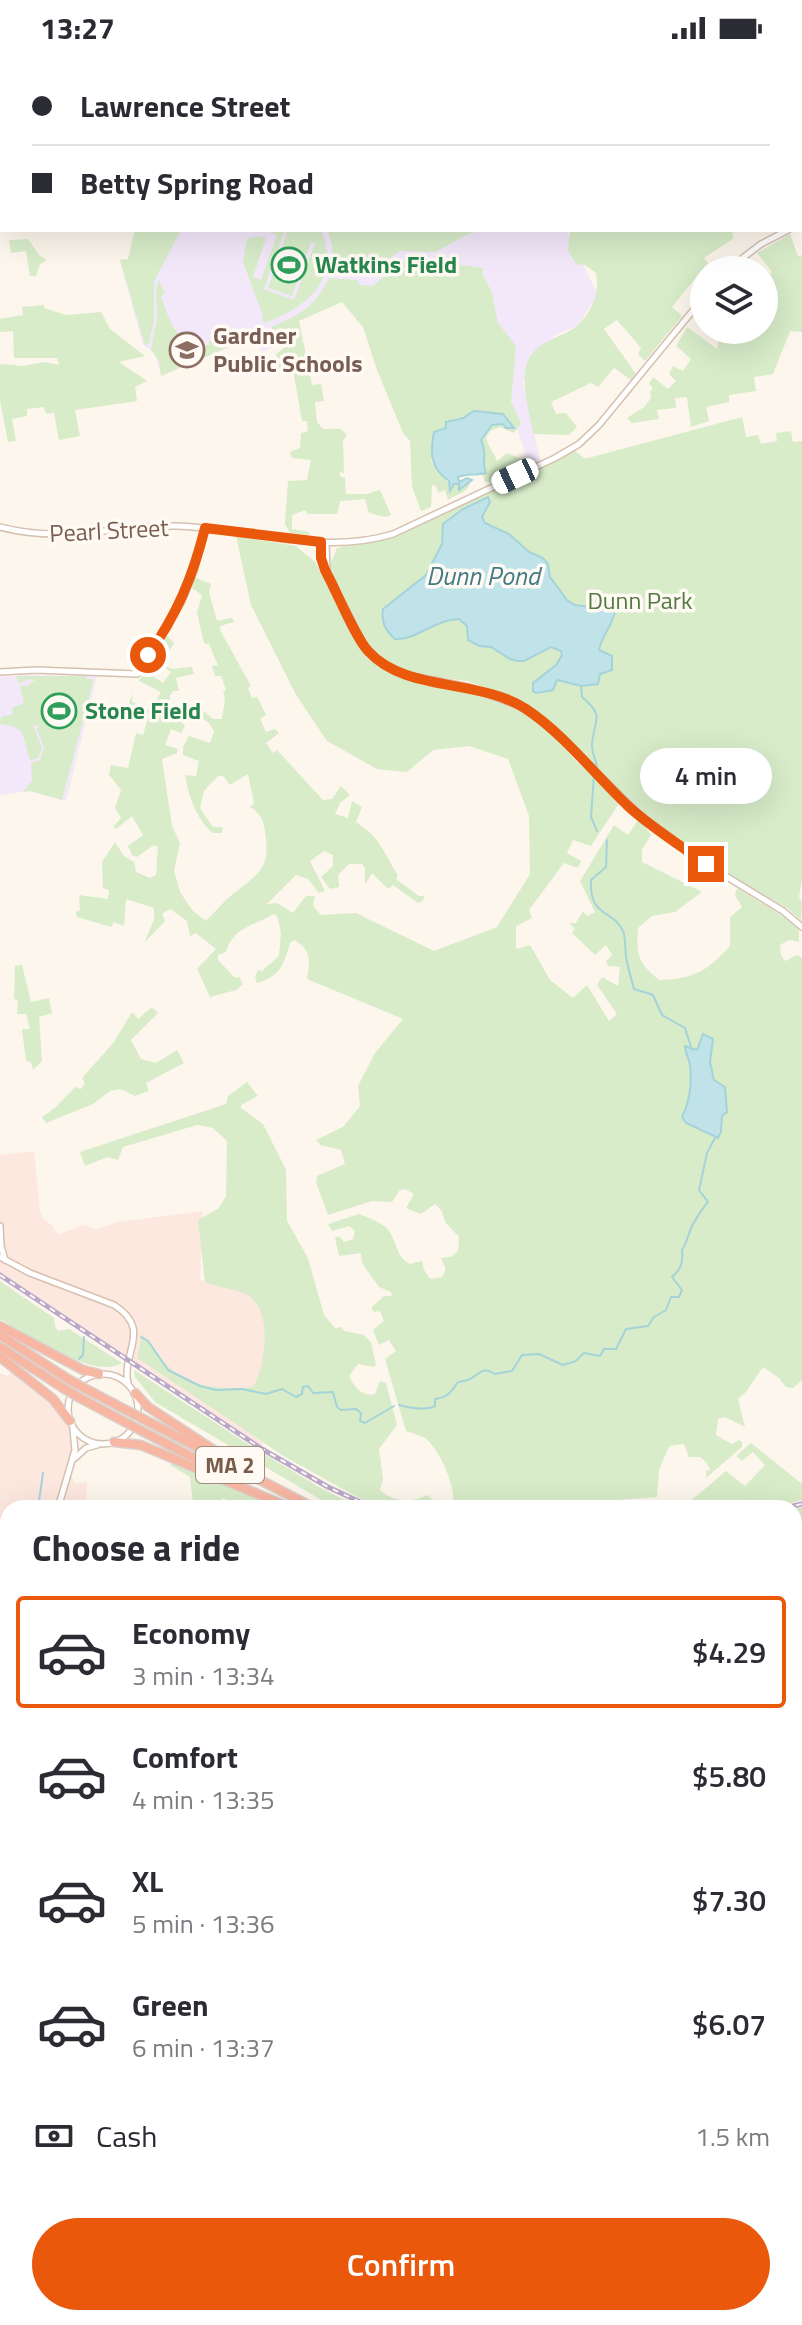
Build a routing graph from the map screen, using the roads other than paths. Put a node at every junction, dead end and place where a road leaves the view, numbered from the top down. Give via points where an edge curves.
1 (784, 232) edge
2 (744, 256) edge
3 (690, 314) edge
4 (0, 527) edge
5 (205, 528) junction
6 (324, 542) junction
7 (0, 672) edge
8 (802, 927) edge
9 (0, 1226) edge
10 (5, 1260) edge
11 (0, 1326) edge
12 (0, 1335) edge
13 (0, 1347) edge
14 (0, 1357) edge
15 (129, 1361) junction
16 (104, 1374) junction
17 (65, 1384) junction
18 (132, 1390) junction
19 (70, 1422) junction
20 (109, 1443) junction
21 (72, 1462) junction
22 (279, 1490) junction
23 (60, 1500) edge
24 (272, 1500) edge
25 (276, 1500) edge
26 (298, 1500) edge

1 - 2 main road
3 - 6 main road, Pearl Street via 599,425 569,450 393,534
4 - 5 main road, Pearl Street via 56,536 162,526
5 - 6 main road, Pearl Street
5 - 7 main road via 181,603 137,674
6 - 8 main road via 322,560 329,578 364,645 383,664 518,704 551,727 655,827
9 - 10 main road
10 - 15 main road via 121,1310 135,1335
11 - 16 highway via 83,1370
12 - 17 highway, MA 2
13 - 17 highway, MA 2
14 - 19 highway via 53,1399
15 - 16 main road via 121,1370
15 - 18 main road
16 - 18 main road via 120,1378
16 - 19 main road via 84,1379 73,1390
17 - 22 highway, MA 2, bridge via 86,1389
17 - 25 highway, MA 2, bridge via 80,1398
18 - 20 main road via 138,1411 134,1425 127,1435
18 - 22 highway via 151,1409
19 - 20 main road via 85,1439
19 - 21 main road via 75,1441
20 - 21 main road via 86,1448
20 - 24 highway via 141,1445
21 - 23 main road
22 - 26 highway, MA 2

